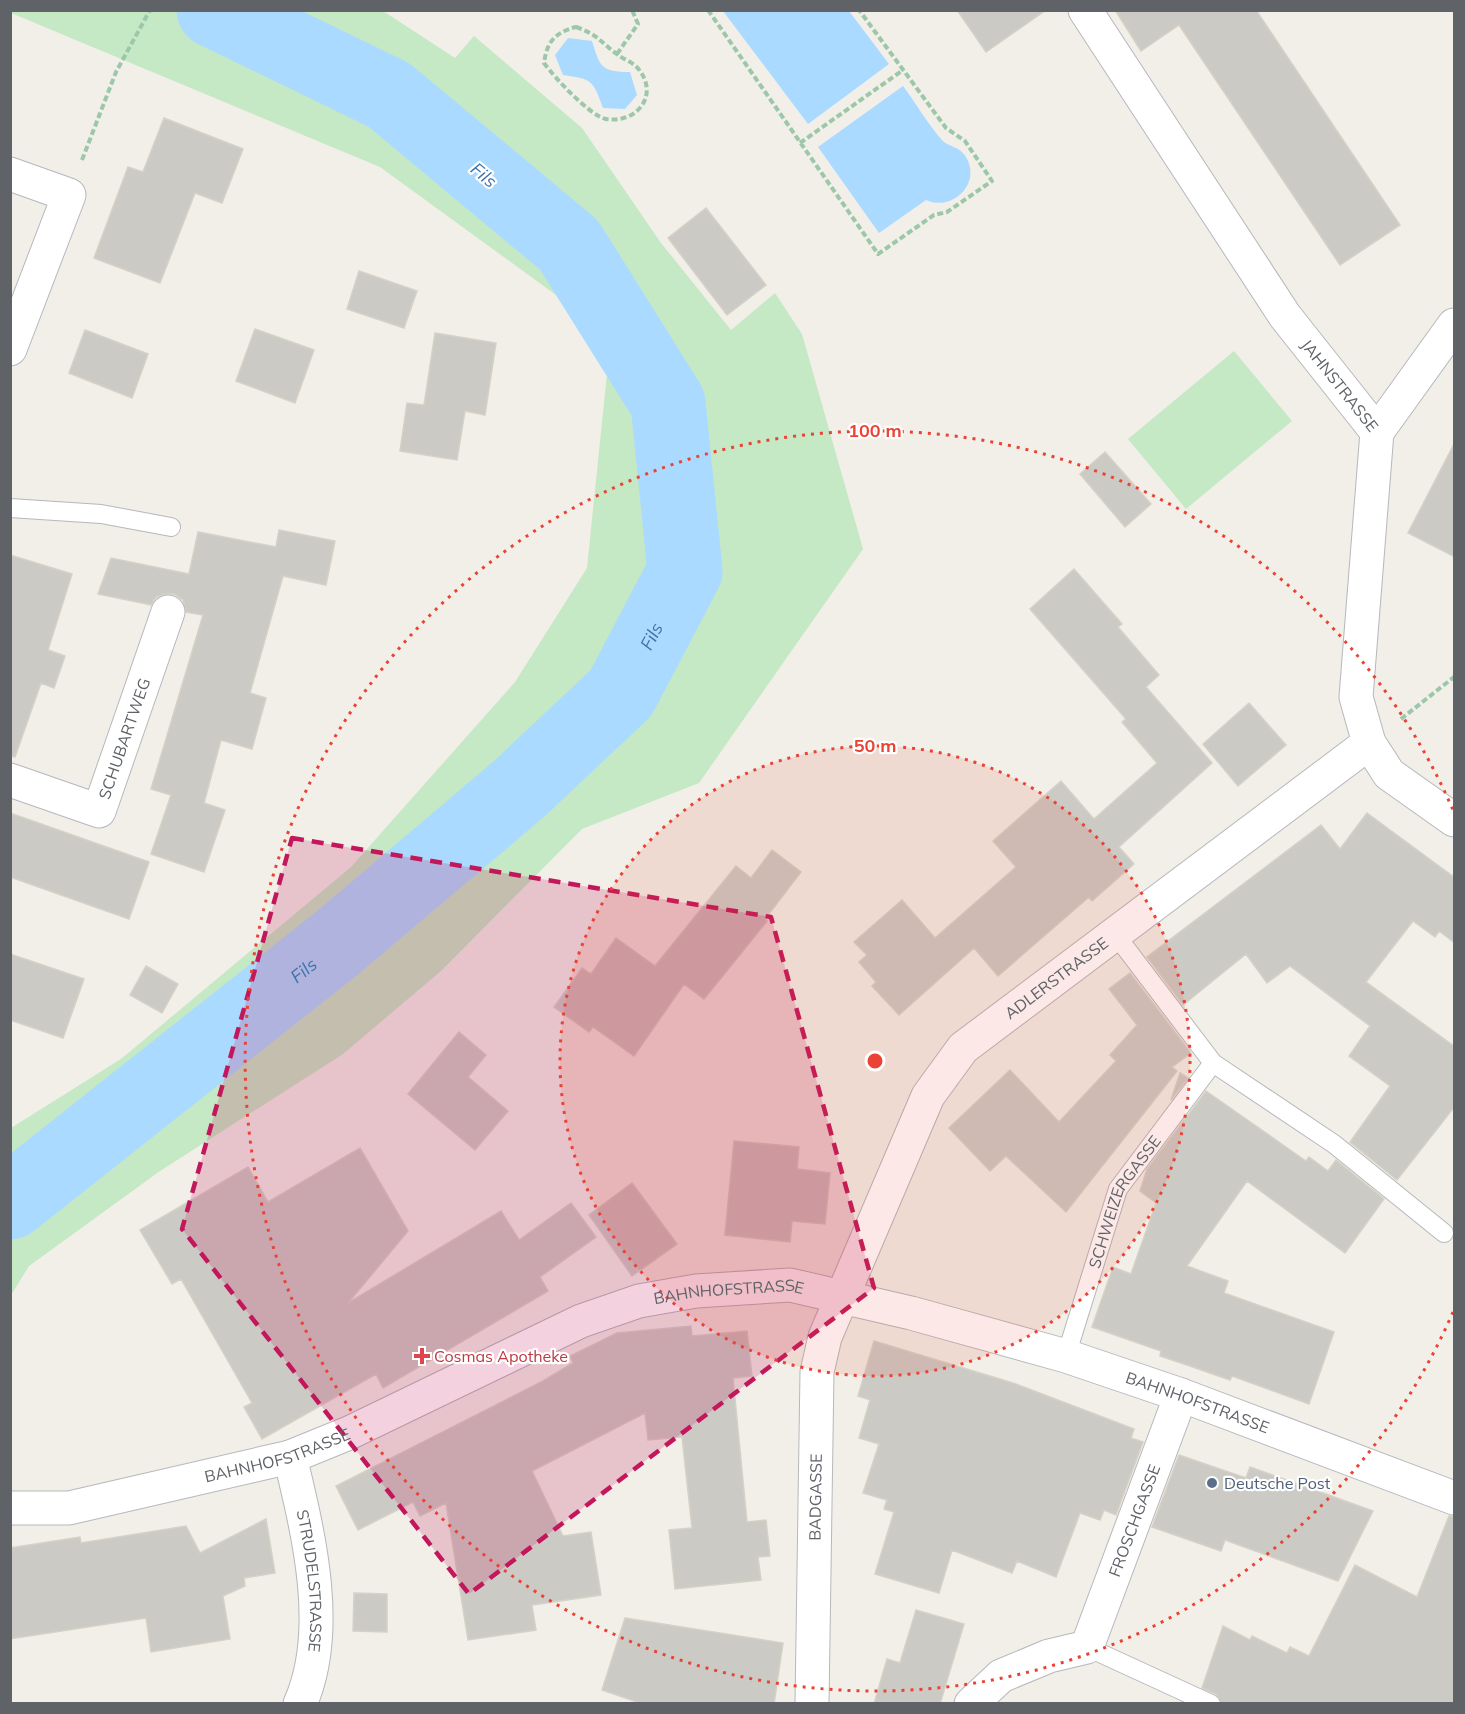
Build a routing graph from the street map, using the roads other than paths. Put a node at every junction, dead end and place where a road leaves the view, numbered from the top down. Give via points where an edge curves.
1 (1085, 10) edge
2 (10, 174) edge
3 (1455, 325) edge
4 (10, 349) edge
5 (1377, 432) junction
6 (10, 508) edge
7 (171, 527) dead end
8 (168, 612) dead end
9 (1369, 744) junction
10 (10, 780) edge
11 (1455, 820) edge
12 (1115, 934) junction
13 (1213, 1063) junction
14 (1444, 1233) dead end
15 (844, 1296) junction
16 (1066, 1356) junction
17 (1181, 1395) junction
18 (290, 1457) junction
19 (1455, 1498) edge
20 (10, 1508) edge
21 (1087, 1647) junction
22 (300, 1704) edge
23 (812, 1704) edge
24 (971, 1704) edge
25 (1211, 1704) edge

1 - 5 street, JAHNSTRASSE via 1285,316
2 - 4 street via 69,195
3 - 5 street
5 - 9 street, JAHNSTRASSE via 1356,697
6 - 7 lane via 101,514
8 - 10 street, SCHUBARTWEG via 99,812
9 - 11 street, JAHNSTRASSE via 1389,774
9 - 12 street, ADLERSTRASSE
12 - 13 lane
12 - 15 street, ADLERSTRASSE via 963,1048 928,1096
13 - 14 lane via 1334,1143
13 - 16 lane, SCHWEIZERGASSE via 1118,1189
15 - 16 street, BAHNHOFSTRASSE
15 - 18 street, BAHNHOFSTRASSE via 790,1285 718,1289 639,1300 581,1321 349,1433
15 - 23 street, BADGASSE via 825,1337 817,1372
16 - 17 street, BAHNHOFSTRASSE
17 - 19 street, BAHNHOFSTRASSE
17 - 21 street, FROSCHGASSE
18 - 20 street, BAHNHOFSTRASSE via 69,1508
18 - 22 street, STRUDELSTRASSE via 308,1531 317,1609 312,1658
21 - 24 street via 1049,1656 1001,1676
21 - 25 lane

